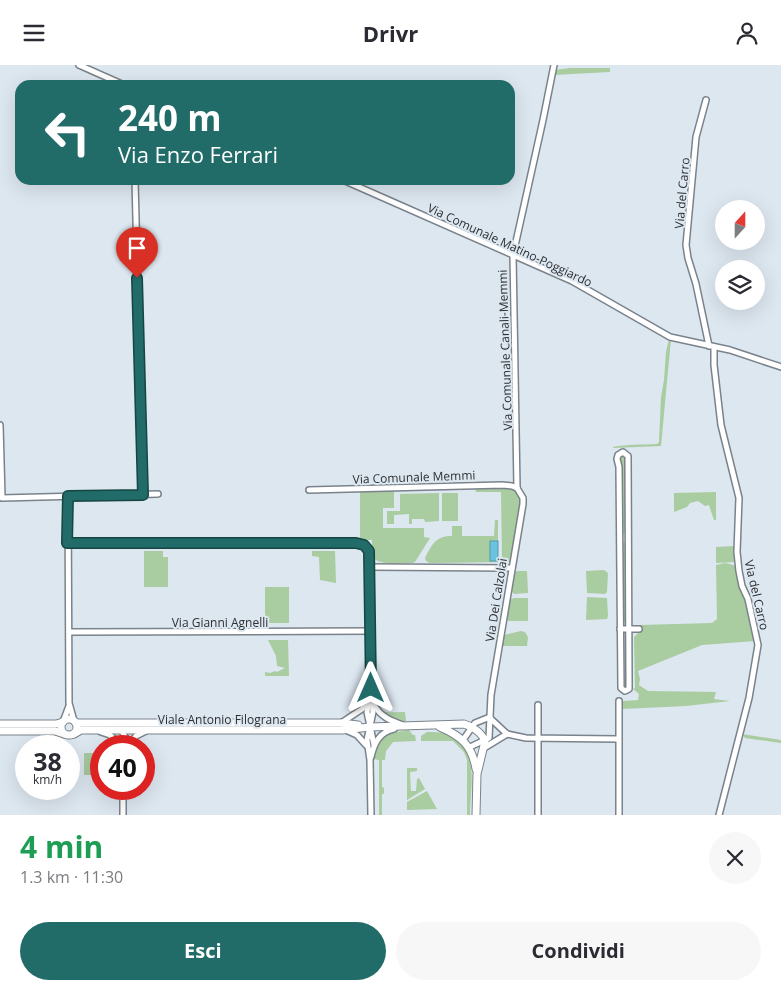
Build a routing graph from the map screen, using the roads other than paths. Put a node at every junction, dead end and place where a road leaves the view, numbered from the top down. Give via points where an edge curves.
1 (79, 65) edge
2 (554, 65) edge
3 (113, 80) edge
4 (706, 100) dead end
5 (135, 185) edge
6 (354, 185) edge
7 (513, 255) junction
8 (712, 346) junction
9 (781, 367) edge
10 (0, 425) edge
11 (517, 489) junction
12 (309, 490) dead end
13 (158, 494) dead end
14 (143, 495) junction
15 (68, 496) junction
16 (628, 538) junction
17 (619, 539) junction
18 (67, 543) junction
19 (370, 567) junction
20 (512, 569) junction
21 (620, 629) junction
22 (629, 629) junction
23 (639, 629) dead end
24 (371, 631) junction
25 (69, 632) junction
26 (370, 699) junction
27 (619, 701) dead end
28 (69, 703) junction
29 (538, 705) dead end
30 (490, 718) junction
31 (63, 722) junction
32 (75, 722) junction
33 (0, 724) edge
34 (435, 725) junction
35 (468, 725) junction
36 (342, 726) junction
37 (406, 726) junction
38 (122, 727) junction
39 (370, 727) junction
40 (0, 731) edge
41 (95, 731) junction
42 (147, 731) junction
43 (64, 734) junction
44 (74, 734) junction
45 (110, 735) edge
46 (121, 735) edge
47 (124, 735) edge
48 (138, 735) edge
49 (507, 735) junction
50 (538, 739) junction
51 (618, 739) junction
52 (463, 740) junction
53 (374, 745) junction
54 (484, 745) junction
55 (367, 747) junction
56 (470, 747) junction
57 (370, 760) junction
58 (477, 774) junction
59 (123, 800) edge
60 (123, 815) edge
61 (371, 815) edge
62 (476, 815) edge
63 (538, 815) edge
64 (619, 815) edge
65 (720, 815) edge

1 - 3 street
2 - 7 street, Via Comunale Canali-Memmi
4 - 8 street, Via del Carro via 696,137 686,245
5 - 14 street
6 - 7 street, Via Comunale Matino-Poggiardo
7 - 8 street, Via Comunale Matino-Poggiardo via 572,281 670,337
7 - 11 street, Via Comunale Canali-Memmi
8 - 9 street, Via Comunale Matino-Poggiardo
8 - 65 street, Via del Carro via 721,425 739,498 739,571 758,645 749,698
10 - 15 street via 2,498
11 - 12 street, Via Comunale Memmi via 512,485 502,485
11 - 20 street, Via Dei Calzolai via 523,501
13 - 14 street
14 - 15 street
15 - 18 street
16 - 17 street
16 - 17 street via 628,456 624,452 617,459
16 - 22 street
17 - 21 street
18 - 19 street via 356,543 369,551
18 - 25 street
19 - 20 street
19 - 24 street
20 - 30 street, Via Dei Calzolai
21 - 22 street
21 - 22 street via 621,688 624,691 629,687
22 - 23 street
24 - 25 street, Via Gianni Agnelli
24 - 26 street
25 - 28 street
26 - 36 street
26 - 37 street via 385,718
26 - 39 street via 373,712
27 - 51 street
28 - 31 street
28 - 32 street
29 - 50 street
30 - 35 street
30 - 49 street
30 - 54 street, Via Dei Calzolai
31 - 32 main road via 67,719
31 - 33 main road
31 - 43 main road via 61,730
32 - 38 main road, Viale Antonio Filograna
32 - 44 main road via 77,730
34 - 35 main road, Viale Antonio Filograna
34 - 37 main road, Viale Antonio Filograna
34 - 52 main road
35 - 52 street
35 - 54 main road via 480,733
36 - 38 main road, Viale Antonio Filograna
36 - 39 main road, Viale Antonio Filograna
36 - 42 main road, Viale Antonio Filograna
36 - 55 street via 362,738
37 - 39 main road, Viale Antonio Filograna
37 - 53 street via 390,729
38 - 41 main road, Viale Antonio Filograna
38 - 42 main road, Viale Antonio Filograna
38 - 46 street
38 - 47 street
39 - 53 street
39 - 55 street
40 - 43 main road via 55,731
41 - 44 main road, Viale Antonio Filograna
41 - 45 street
42 - 48 street
43 - 44 main road
49 - 50 street
49 - 54 street
50 - 51 street
50 - 63 street
51 - 64 street
52 - 56 main road
53 - 57 street
54 - 56 street
54 - 58 main road
55 - 57 street
56 - 58 main road
57 - 61 street
58 - 62 main road
59 - 60 street

